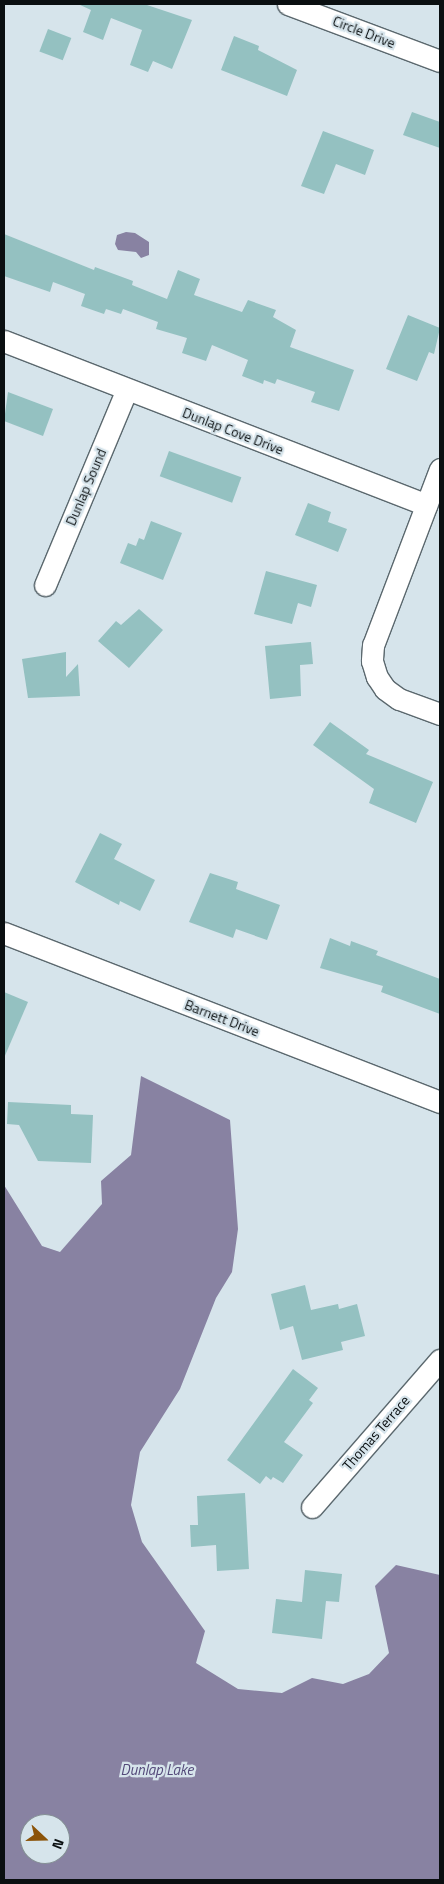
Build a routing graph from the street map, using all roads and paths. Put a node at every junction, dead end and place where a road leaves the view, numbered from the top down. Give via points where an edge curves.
1 (288, 4) edge
2 (440, 61) edge
3 (4, 341) edge
4 (127, 389) junction
5 (440, 469) edge
6 (426, 505) junction
7 (45, 585) dead end
8 (440, 714) edge
9 (4, 933) edge
10 (440, 1102) edge
11 (440, 1360) edge
12 (312, 1506) dead end

1 - 2 street, Circle Drive
3 - 4 street, Dunlap Cove Drive
4 - 6 street, Dunlap Cove Drive
4 - 7 street, Dunlap Sound
5 - 6 street
6 - 8 street via 373,645 372,661 385,689 399,699
9 - 10 street, Barnett Drive
11 - 12 street, Thomas Terrace

